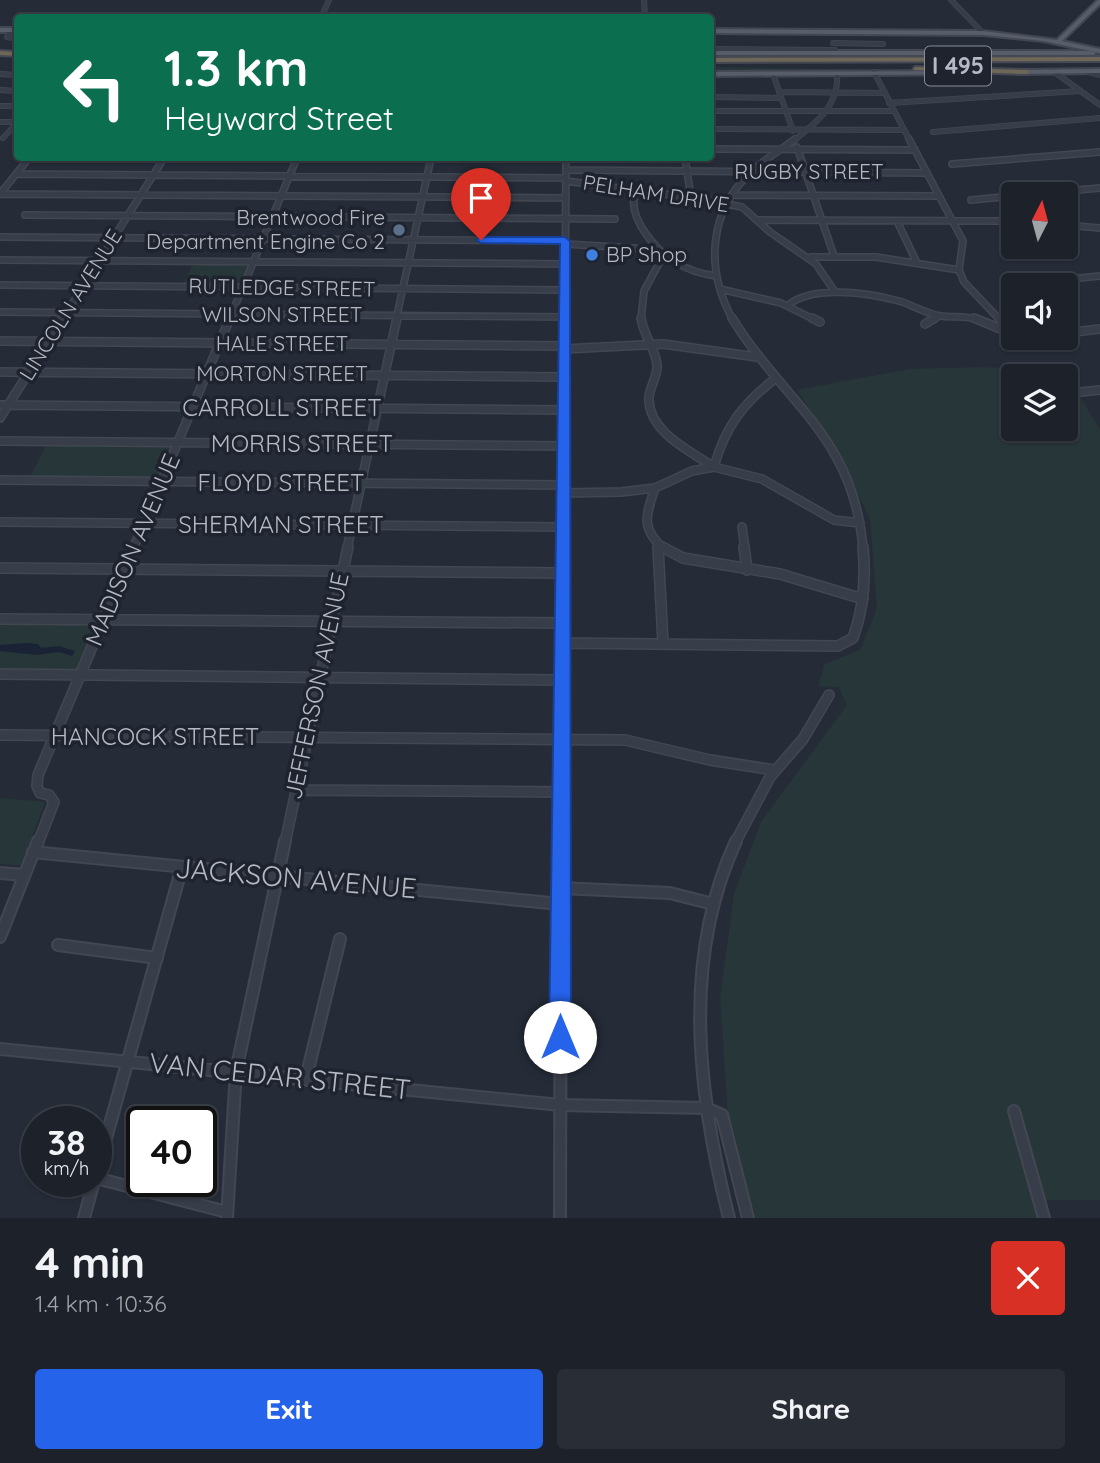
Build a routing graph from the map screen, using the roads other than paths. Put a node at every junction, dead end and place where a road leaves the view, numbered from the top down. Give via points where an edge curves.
1 (951, 0) edge
2 (1099, 4) edge
3 (0, 30) edge
4 (14, 30) edge
5 (714, 31) edge
6 (830, 32) junction
7 (983, 33) junction
8 (1062, 38) junction
9 (833, 43) junction
10 (883, 44) dead end
11 (1081, 47) junction
12 (1100, 50) edge
13 (714, 51) edge
14 (835, 52) junction
15 (1016, 54) junction
16 (844, 61) junction
17 (1100, 62) edge
18 (714, 63) edge
19 (714, 63) edge
20 (816, 66) junction
21 (1053, 71) junction
22 (874, 72) junction
23 (1027, 72) junction
24 (837, 73) junction
25 (1100, 73) edge
26 (714, 74) edge
27 (773, 74) junction
28 (1080, 91) junction
29 (836, 92) junction
30 (884, 93) junction
31 (780, 95) junction
32 (714, 97) edge
33 (890, 103) junction
34 (1100, 105) edge
35 (785, 110) junction
36 (826, 110) junction
37 (714, 111) edge
38 (894, 111) junction
39 (1100, 118) edge
40 (714, 129) edge
41 (792, 129) junction
42 (808, 129) junction
43 (904, 130) junction
44 (933, 132) dead end
45 (795, 139) junction
46 (714, 149) edge
47 (780, 150) junction
48 (798, 150) junction
49 (915, 150) junction
50 (1100, 152) edge
51 (27, 161) edge
52 (161, 161) edge
53 (297, 161) edge
54 (430, 161) edge
55 (566, 161) edge
56 (685, 161) edge
57 (952, 164) dead end
58 (687, 171) junction
59 (752, 171) junction
60 (806, 172) junction
61 (927, 173) junction
62 (16, 174) junction
63 (153, 175) junction
64 (290, 176) junction
65 (566, 176) junction
66 (426, 177) junction
67 (1100, 188) edge
68 (1078, 190) edge
69 (635, 192) junction
70 (0, 194) edge
71 (140, 194) junction
72 (732, 195) junction
73 (814, 195) junction
74 (281, 196) junction
75 (939, 196) junction
76 (422, 197) junction
77 (691, 197) junction
78 (1001, 197) edge
79 (566, 198) junction
80 (971, 200) dead end
81 (727, 204) junction
82 (25, 215) dead end
83 (127, 215) junction
84 (273, 216) junction
85 (418, 218) junction
86 (566, 219) junction
87 (615, 219) dead end
88 (759, 220) junction
89 (822, 220) junction
90 (897, 221) junction
91 (953, 221) junction
92 (1001, 221) edge
93 (1078, 226) edge
94 (1100, 228) edge
95 (0, 237) edge
96 (113, 237) junction
97 (263, 239) junction
98 (413, 240) junction
99 (565, 242) junction
100 (664, 254) junction
101 (834, 256) junction
102 (811, 257) junction
103 (0, 260) edge
104 (98, 261) junction
105 (916, 261) junction
106 (253, 262) junction
107 (408, 264) junction
108 (565, 264) junction
109 (959, 270) junction
110 (716, 276) junction
111 (1100, 276) edge
112 (1078, 278) edge
113 (0, 285) edge
114 (82, 286) junction
115 (242, 288) junction
116 (402, 289) junction
117 (720, 289) junction
118 (564, 290) junction
119 (835, 292) junction
120 (787, 306) junction
121 (0, 312) edge
122 (66, 313) junction
123 (231, 314) junction
124 (397, 315) junction
125 (939, 316) junction
126 (564, 317) junction
127 (1001, 318) edge
128 (820, 322) dead end
129 (925, 324) dead end
130 (1001, 328) edge
131 (1100, 329) edge
132 (1078, 332) edge
133 (0, 341) edge
134 (48, 341) junction
135 (219, 343) junction
136 (390, 344) junction
137 (648, 344) junction
138 (564, 347) junction
139 (757, 357) junction
140 (0, 372) edge
141 (29, 372) junction
142 (206, 374) junction
143 (383, 375) junction
144 (564, 377) junction
145 (776, 379) junction
146 (1100, 390) edge
147 (1081, 392) dead end
148 (4, 405) edge
149 (192, 407) junction
150 (377, 408) junction
151 (563, 410) junction
152 (0, 418) edge
153 (0, 441) edge
154 (177, 443) junction
155 (369, 444) junction
156 (563, 446) junction
157 (715, 467) junction
158 (0, 480) edge
159 (161, 482) junction
160 (361, 483) junction
161 (655, 488) junction
162 (563, 489) junction
163 (0, 522) edge
164 (144, 523) junction
165 (860, 523) junction
166 (352, 526) junction
167 (562, 527) junction
168 (742, 527) dead end
169 (658, 545) junction
170 (0, 568) edge
171 (124, 570) junction
172 (747, 570) junction
173 (342, 572) junction
174 (562, 573) junction
175 (863, 599) junction
176 (0, 619) edge
177 (103, 620) junction
178 (331, 621) junction
179 (562, 623) junction
180 (562, 643) junction
181 (663, 643) junction
182 (0, 674) edge
183 (80, 675) junction
184 (319, 677) junction
185 (561, 680) junction
186 (829, 695) dead end
187 (0, 735) edge
188 (54, 736) junction
189 (306, 738) junction
190 (562, 740) junction
191 (774, 771) junction
192 (295, 790) junction
193 (561, 792) junction
194 (33, 852) junction
195 (182, 867) junction
196 (0, 873) edge
197 (24, 875) junction
198 (276, 876) junction
199 (560, 888) junction
200 (560, 904) junction
201 (713, 904) junction
202 (0, 937) edge
203 (340, 939) dead end
204 (58, 945) dead end
205 (157, 958) junction
206 (0, 1049) edge
207 (128, 1061) junction
208 (236, 1070) junction
209 (306, 1079) junction
210 (560, 1105) junction
211 (706, 1108) junction
212 (1014, 1111) dead end
213 (112, 1120) edge
214 (112, 1183) edge
215 (90, 1197) edge
216 (227, 1215) edge
217 (84, 1218) edge
218 (560, 1218) edge
219 (729, 1218) edge
220 (748, 1218) edge
221 (1044, 1218) edge

1 - 7 street
2 - 8 main road
3 - 4 main road
5 - 6 main road
6 - 7 main road
6 - 9 street
7 - 8 main road
7 - 8 main road
8 - 11 main road
9 - 10 street
9 - 14 street
11 - 12 main road
11 - 12 main road
11 - 15 main road
13 - 14 main road
14 - 15 main road
15 - 16 highway
16 - 17 highway, I 495
16 - 18 highway, I 495
17 - 20 highway, I 495
19 - 20 highway, I 495
20 - 23 highway
21 - 23 main road
21 - 25 main road
21 - 28 street
22 - 23 main road
22 - 24 main road
22 - 30 street
24 - 27 main road
24 - 29 street
26 - 27 main road
27 - 31 street
28 - 33 street
28 - 34 street
29 - 30 street
29 - 31 street
29 - 36 street
30 - 33 street
31 - 32 street
31 - 35 street
33 - 38 street
35 - 36 street
35 - 37 street
35 - 41 street
36 - 38 street
36 - 42 street
38 - 43 street
39 - 44 street
40 - 41 street
41 - 42 street
41 - 45 street
42 - 43 street
42 - 45 street
43 - 49 street
45 - 47 street
45 - 48 street
46 - 47 street
47 - 48 street
47 - 59 street
48 - 49 street
48 - 60 street
49 - 61 street
50 - 57 street
51 - 62 street
52 - 63 street, LINCOLN AVENUE
53 - 64 street, MADISON AVENUE
54 - 66 street, JEFFERSON AVENUE
55 - 65 street
56 - 58 street
58 - 59 street, RUGBY STREET
58 - 65 street, RUGBY STREET
58 - 77 street
59 - 60 street, RUGBY STREET
59 - 72 street
60 - 61 street, RUGBY STREET
60 - 73 street
61 - 75 street
62 - 63 street
62 - 70 street
63 - 64 street
63 - 71 street, LINCOLN AVENUE
64 - 66 street
64 - 74 street, MADISON AVENUE
65 - 66 street
65 - 69 street, PELHAM DRIVE
65 - 79 street
66 - 76 street, JEFFERSON AVENUE
67 - 68 street
69 - 77 street, PELHAM DRIVE
69 - 100 street via 639,220
70 - 71 street
71 - 74 street
71 - 83 street, LINCOLN AVENUE
72 - 73 street
72 - 81 street
73 - 75 street
73 - 89 street
74 - 76 street
74 - 84 street, MADISON AVENUE
75 - 91 street
76 - 79 street
76 - 85 street, JEFFERSON AVENUE
77 - 81 street, PELHAM DRIVE
78 - 80 street
79 - 86 street
81 - 88 street, PELHAM DRIVE via 749,211
81 - 110 street via 715,241
82 - 83 street
83 - 84 street
83 - 96 street, LINCOLN AVENUE
84 - 85 street
84 - 97 street, MADISON AVENUE
85 - 86 street
85 - 98 street, JEFFERSON AVENUE
86 - 87 street
86 - 99 street
88 - 89 street
88 - 102 street, PELHAM DRIVE via 772,234
89 - 90 street
89 - 101 street
90 - 91 street
90 - 105 street
91 - 92 street
91 - 109 street via 965,246
93 - 94 street
95 - 96 street
96 - 97 street
96 - 104 street, LINCOLN AVENUE
97 - 98 street
97 - 106 street, MADISON AVENUE
98 - 99 street
98 - 107 street, JEFFERSON AVENUE
99 - 100 street
99 - 108 street
100 - 110 street via 697,273
100 - 137 street via 642,293 640,314
101 - 102 street
101 - 105 street
102 - 119 street, PELHAM DRIVE
103 - 104 street
104 - 106 street
104 - 114 street, LINCOLN AVENUE
105 - 109 street
106 - 107 street
106 - 115 street, MADISON AVENUE
107 - 108 street
107 - 116 street, JEFFERSON AVENUE
108 - 118 street
109 - 127 street via 966,284
110 - 117 street
111 - 112 street
113 - 114 street, RUTLEDGE STREET
114 - 115 street, RUTLEDGE STREET
114 - 122 street, LINCOLN AVENUE
115 - 116 street, RUTLEDGE STREET
115 - 123 street, MADISON AVENUE
116 - 118 street, RUTLEDGE STREET
116 - 124 street, JEFFERSON AVENUE
117 - 120 street
117 - 139 street via 730,316
118 - 126 street
119 - 120 street via 802,296
119 - 125 street via 870,294
120 - 128 street
121 - 122 street, WILSON STREET
122 - 123 street, WILSON STREET
122 - 134 street, LINCOLN AVENUE
123 - 124 street, WILSON STREET
123 - 135 street, MADISON AVENUE
124 - 126 street, WILSON STREET
124 - 136 street, JEFFERSON AVENUE
125 - 129 street
125 - 130 street via 972,317
126 - 138 street
131 - 132 street
133 - 134 street, HALE STREET
134 - 135 street, HALE STREET
134 - 141 street, LINCOLN AVENUE
135 - 136 street, HALE STREET
135 - 142 street, MADISON AVENUE
136 - 138 street, HALE STREET
136 - 143 street, JEFFERSON AVENUE
137 - 138 street, HALE STREET
137 - 139 street, HALE STREET
137 - 157 street via 657,365 650,395 654,417 666,434
138 - 144 street
139 - 145 street
140 - 141 street, MORTON STREET
141 - 142 street, MORTON STREET
141 - 148 street, LINCOLN AVENUE
142 - 143 street, MORTON STREET
142 - 149 street, MADISON AVENUE
143 - 144 street, MORTON STREET
143 - 150 street, JEFFERSON AVENUE
144 - 151 street
145 - 157 street via 734,414
145 - 165 street via 826,437 846,475
146 - 147 street
148 - 149 street, CARROLL STREET
148 - 152 street, LINCOLN AVENUE
149 - 150 street, CARROLL STREET
149 - 154 street, MADISON AVENUE
150 - 151 street, CARROLL STREET
150 - 155 street, JEFFERSON AVENUE
151 - 156 street
153 - 154 street, MORRIS STREET
154 - 155 street, MORRIS STREET
154 - 159 street, MADISON AVENUE
155 - 156 street, MORRIS STREET
155 - 160 street, JEFFERSON AVENUE
156 - 162 street
157 - 161 street, FLOYD STREET via 692,471
157 - 165 street via 773,484 834,520
158 - 159 street, FLOYD STREET
159 - 160 street, FLOYD STREET
159 - 164 street, MADISON AVENUE
160 - 162 street, FLOYD STREET
160 - 166 street, JEFFERSON AVENUE
161 - 162 street, FLOYD STREET via 602,493
161 - 169 street via 646,503 644,520
162 - 167 street
163 - 164 street, SHERMAN STREET
164 - 166 street, SHERMAN STREET
164 - 171 street, MADISON AVENUE
165 - 175 street
166 - 167 street, SHERMAN STREET
166 - 173 street, JEFFERSON AVENUE
167 - 174 street
168 - 172 street
169 - 172 street via 706,565
169 - 181 street
170 - 171 street
171 - 173 street
171 - 177 street, MADISON AVENUE
172 - 175 street via 787,576
173 - 174 street
173 - 178 street, JEFFERSON AVENUE
174 - 179 street
175 - 181 street via 853,638 838,646
176 - 177 street
177 - 178 street
177 - 183 street, MADISON AVENUE
178 - 179 street
178 - 184 street, JEFFERSON AVENUE
179 - 180 street
180 - 181 street
180 - 185 street
182 - 183 street
183 - 184 street
183 - 188 street, MADISON AVENUE
184 - 185 street
184 - 189 street, JEFFERSON AVENUE
185 - 190 street
186 - 191 street via 808,732
187 - 188 street, HANCOCK STREET
188 - 189 street, HANCOCK STREET
188 - 194 street, MADISON AVENUE via 37,786 54,802
189 - 190 street, HANCOCK STREET
189 - 192 street, JEFFERSON AVENUE
190 - 191 street, HANCOCK STREET via 646,742
190 - 193 street
191 - 201 street via 730,850
192 - 193 street
192 - 198 street, JEFFERSON AVENUE
193 - 199 street
194 - 195 street, JACKSON AVENUE
194 - 197 street, MADISON AVENUE
195 - 198 street, JACKSON AVENUE
195 - 205 street
196 - 197 street
197 - 202 street, MADISON AVENUE
198 - 200 street, JACKSON AVENUE
198 - 208 street, JEFFERSON AVENUE
199 - 200 street
199 - 201 street via 670,892
200 - 210 street
201 - 211 street via 700,999
203 - 209 street
204 - 205 street
205 - 207 street
206 - 207 street, VAN CEDAR STREET
207 - 208 street, VAN CEDAR STREET
207 - 213 street
208 - 209 street, VAN CEDAR STREET
208 - 216 street, JEFFERSON AVENUE
209 - 210 street, VAN CEDAR STREET
210 - 211 street, VAN CEDAR STREET
210 - 218 street
211 - 219 street via 714,1165
211 - 220 street via 722,1115
212 - 221 street
214 - 216 street
215 - 217 street

